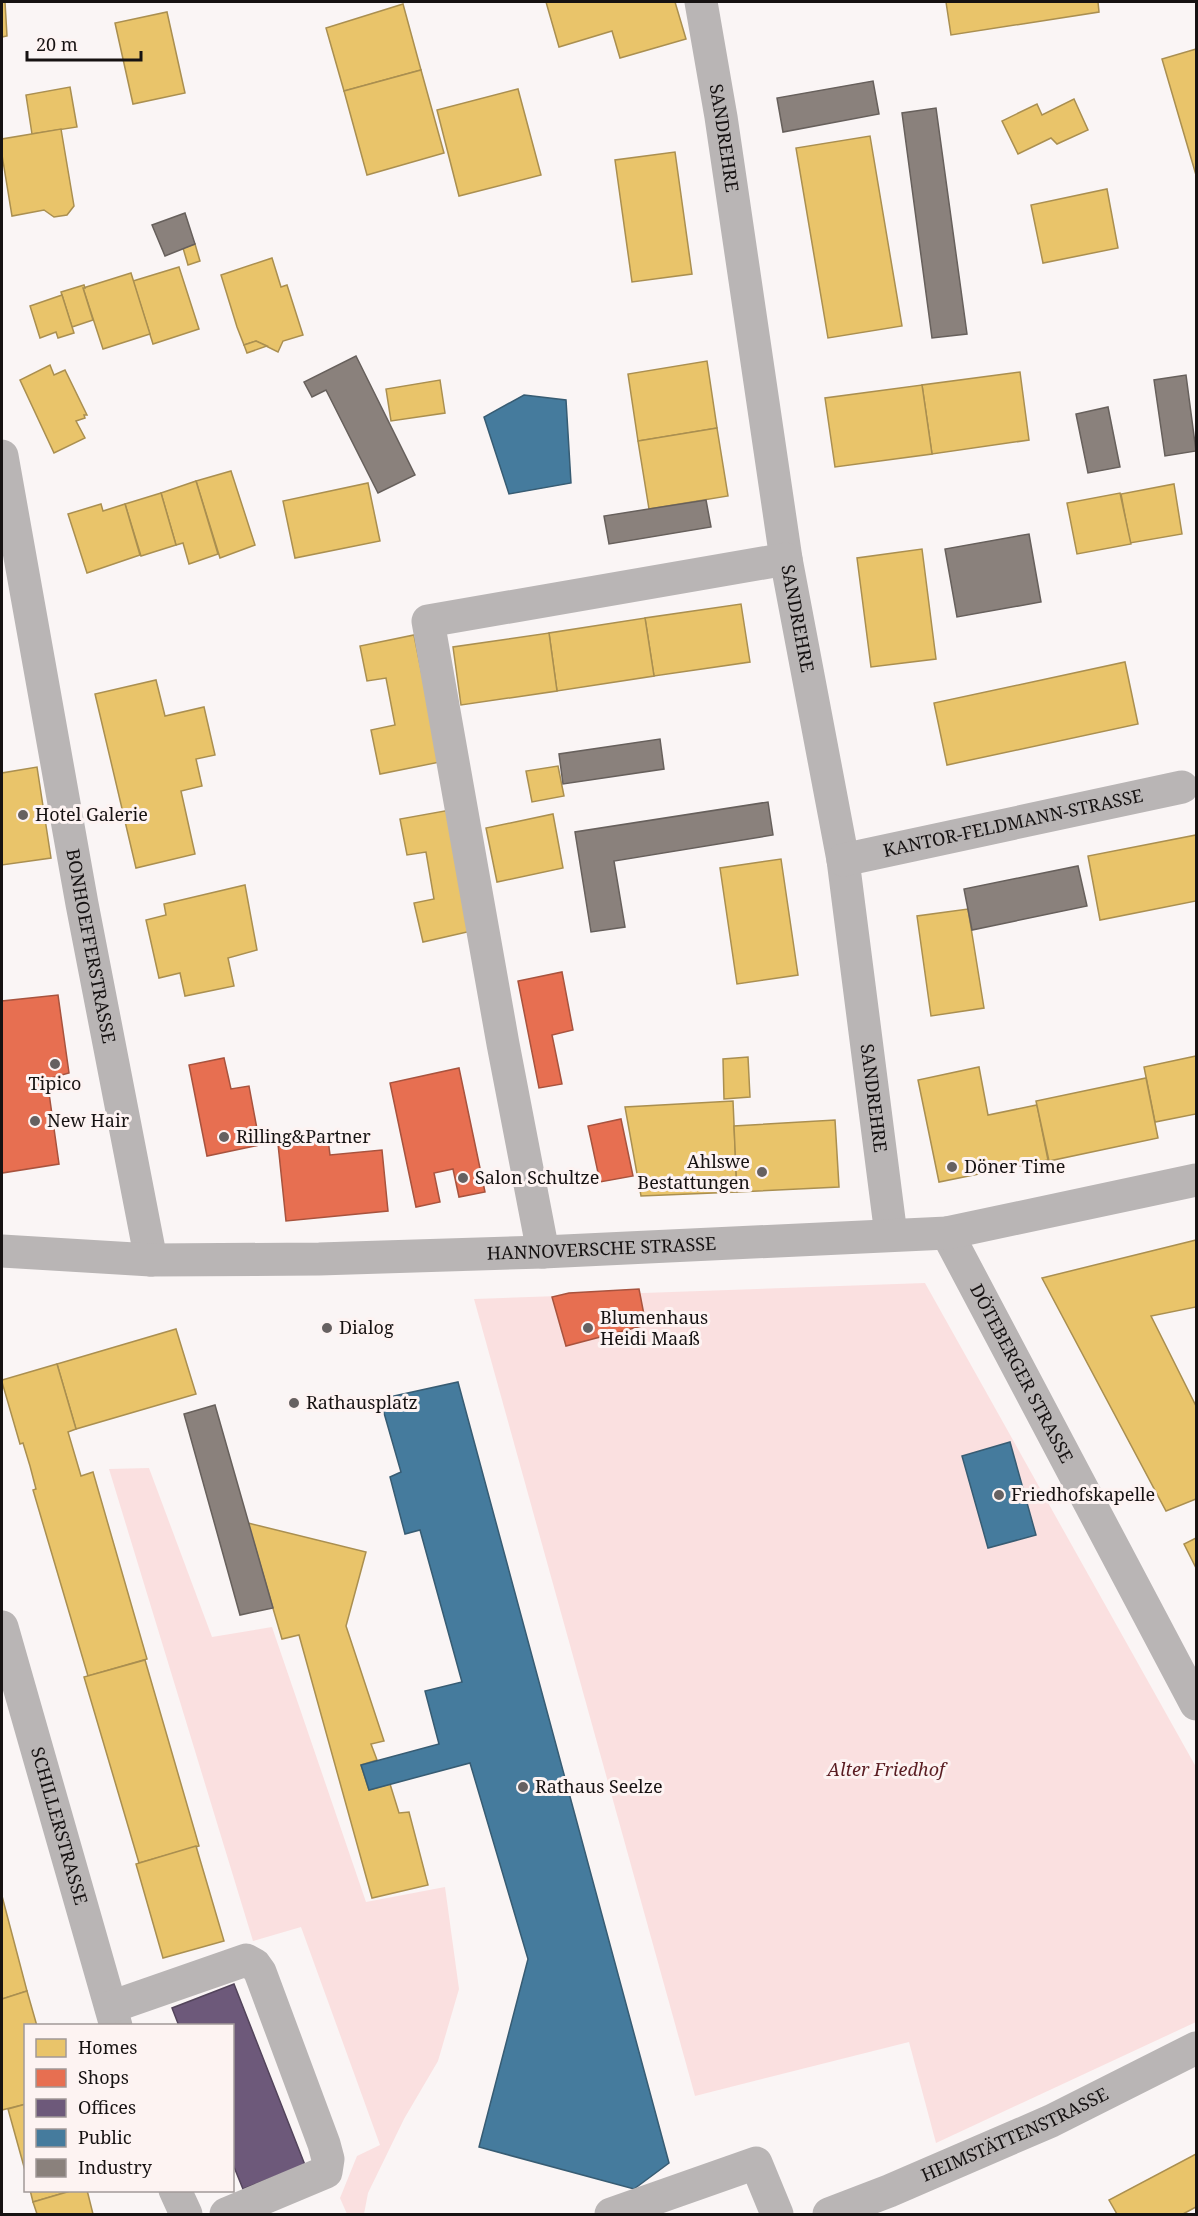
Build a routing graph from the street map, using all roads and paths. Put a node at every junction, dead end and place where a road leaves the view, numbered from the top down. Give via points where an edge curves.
1 (700, 2) edge
2 (2, 456) edge
3 (786, 559) junction
4 (1182, 787) dead end
5 (843, 860) junction
6 (1197, 1180) edge
7 (947, 1233) junction
8 (891, 1235) junction
9 (2, 1251) edge
10 (543, 1252) junction
11 (151, 1260) junction
12 (2, 1627) edge
13 (1197, 1704) edge
14 (113, 2016) edge
15 (1197, 2048) edge
16 (176, 2192) edge
17 (893, 2203) edge
18 (186, 2214) edge
19 (226, 2214) edge
20 (611, 2214) edge
21 (777, 2214) edge
22 (829, 2214) edge

1 - 3 street, SANDREHRE via 721,117
2 - 11 street, BONHOEFFERSTRASSE
3 - 5 street, SANDREHRE
3 - 10 street via 428,621
4 - 5 street, KANTOR-FELDMANN-STRASSE
5 - 8 street, SANDREHRE
6 - 7 street, HANNOVERSCHE STRASSE
7 - 8 street, HANNOVERSCHE STRASSE
7 - 13 street, DÖTEBERGER STRASSE
8 - 10 street, HANNOVERSCHE STRASSE
9 - 11 street, HANNOVERSCHE STRASSE
10 - 11 street, HANNOVERSCHE STRASSE
12 - 14 street, SCHILLERSTRASSE
14 - 19 street via 246,1960 260,1972 328,2159 326,2172
15 - 17 street, HEIMSTÄTTENSTRASSE
16 - 18 street
17 - 22 street, HEIMSTÄTTENSTRASSE
20 - 21 street via 756,2163

